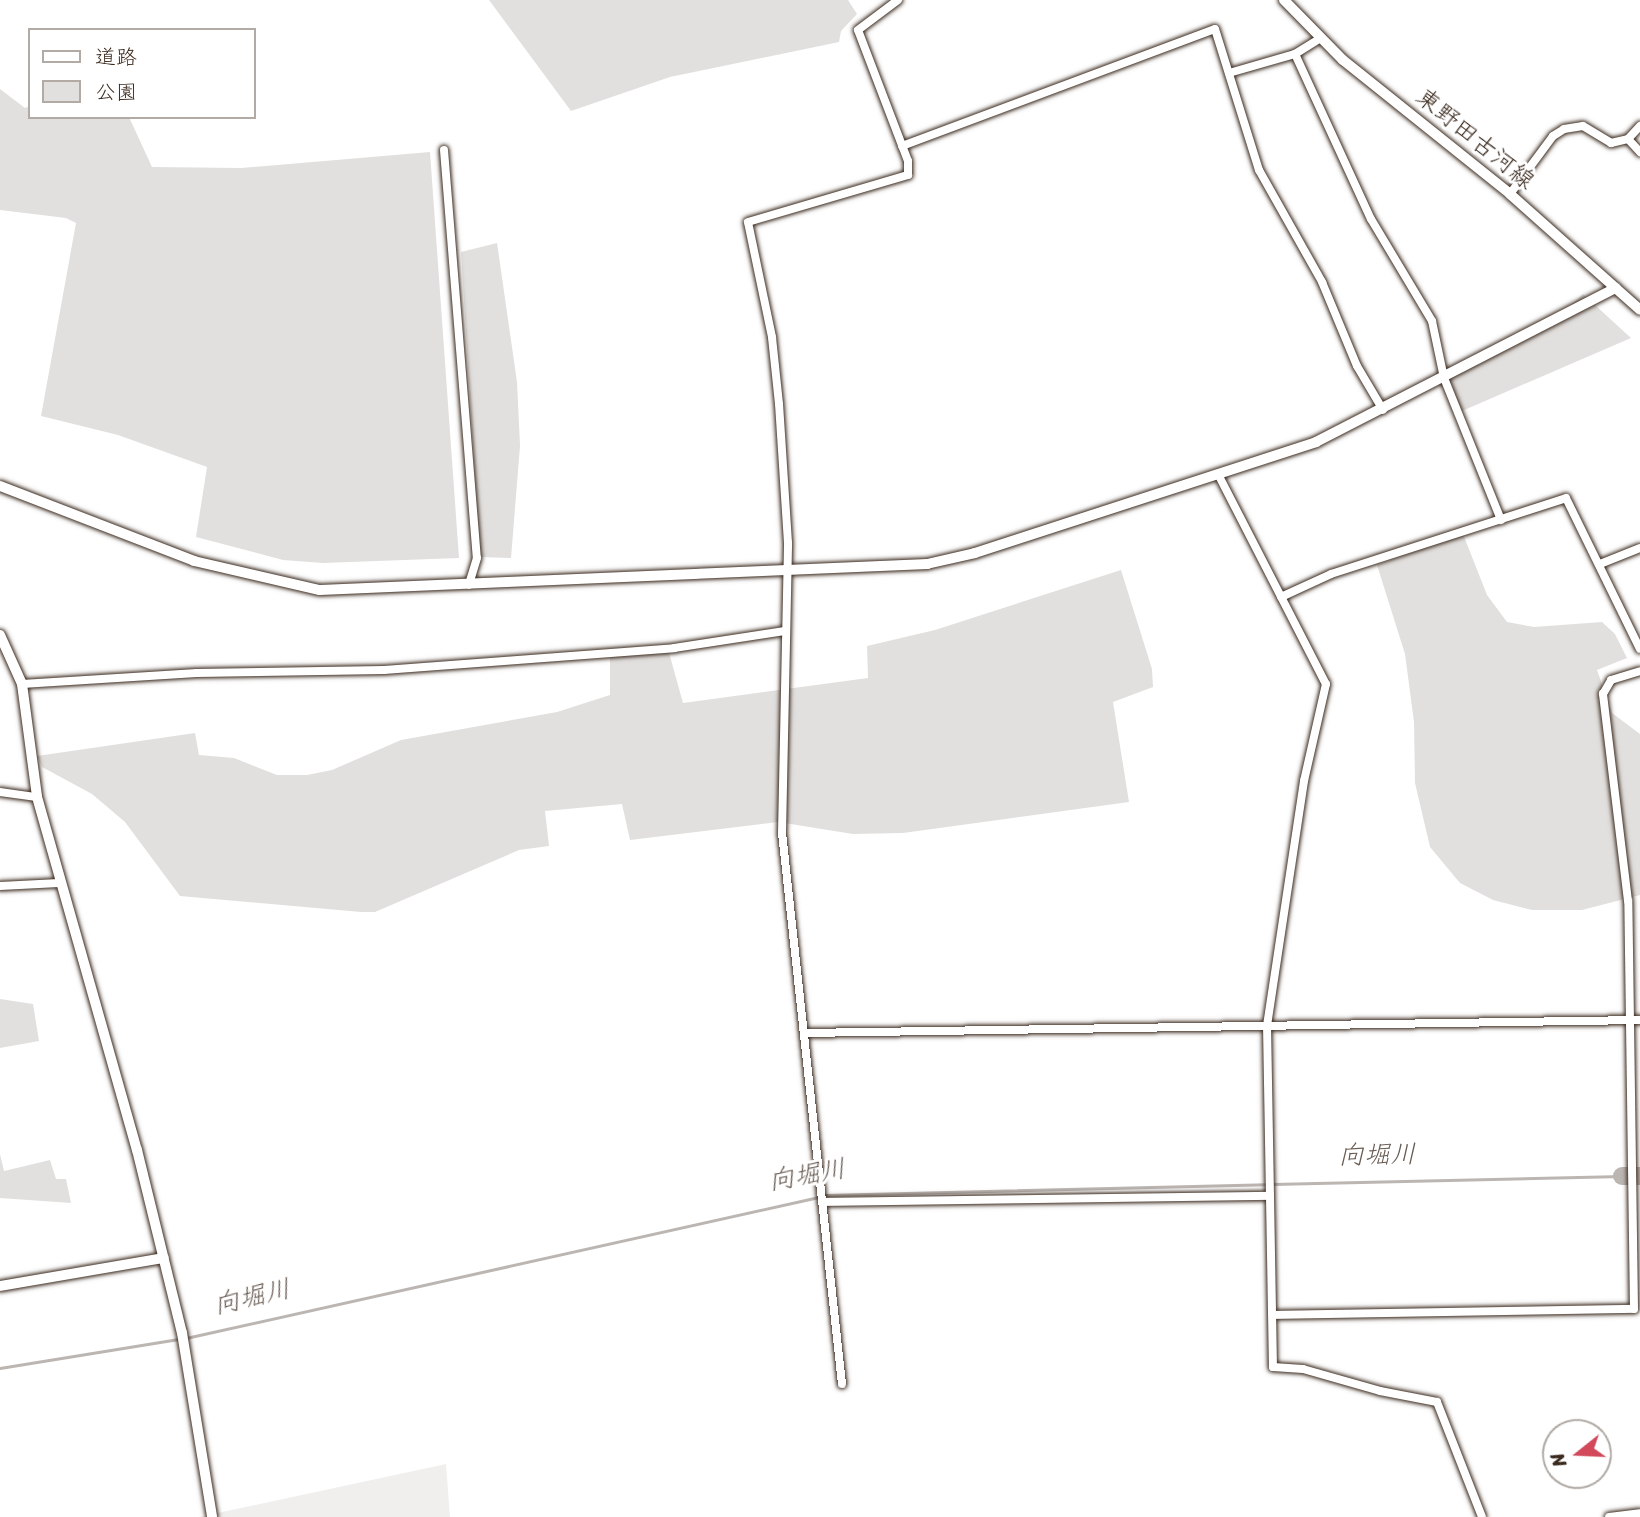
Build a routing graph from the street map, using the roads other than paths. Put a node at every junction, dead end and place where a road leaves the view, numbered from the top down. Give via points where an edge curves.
1 (898, 0) edge
2 (1284, 0) edge
3 (1321, 38) junction
4 (1295, 54) junction
5 (1229, 73) junction
6 (1640, 126) edge
7 (1628, 139) junction
8 (902, 146) junction
9 (444, 150) dead end
10 (1640, 152) edge
11 (1510, 194) junction
12 (1616, 288) junction
13 (1640, 310) edge
14 (1444, 378) junction
15 (1382, 410) junction
16 (1219, 476) junction
17 (0, 486) edge
18 (1501, 520) junction
19 (1640, 548) edge
20 (1600, 564) junction
21 (787, 571) junction
22 (469, 585) junction
23 (1281, 597) junction
24 (785, 631) junction
25 (0, 635) edge
26 (1640, 649) edge
27 (1640, 671) edge
28 (22, 684) junction
29 (0, 792) edge
30 (37, 797) junction
31 (59, 883) junction
32 (0, 886) edge
33 (1629, 1020) junction
34 (1640, 1020) edge
35 (1267, 1025) junction
36 (804, 1034) junction
37 (1270, 1196) junction
38 (823, 1202) junction
39 (164, 1258) junction
40 (0, 1286) edge
41 (1273, 1315) junction
42 (842, 1384) dead end
43 (1640, 1513) edge
44 (212, 1517) edge
45 (1482, 1517) edge
46 (1609, 1517) edge

1 - 8 street via 858,30
2 - 3 street, 東野田古河線
3 - 4 street
3 - 11 street, 東野田古河線
4 - 5 street
4 - 14 street via 1371,219 1432,321
5 - 8 street via 1214,29
5 - 15 street via 1266,187 1322,282 1357,366
6 - 7 street
7 - 10 street
7 - 11 street via 1611,143 1583,126 1564,129 1553,136
8 - 21 street via 908,175 748,222 772,337
9 - 22 street via 477,558
11 - 12 street, 東野田古河線
12 - 13 street, 東野田古河線
12 - 14 street
14 - 15 street
14 - 18 street
15 - 16 street via 1316,442
16 - 21 street via 939,562
16 - 23 street
17 - 22 street via 194,561 260,578 320,590
18 - 20 street via 1566,498
18 - 23 street via 1331,574
19 - 20 street
20 - 26 street
21 - 22 street
21 - 24 street
23 - 35 street via 1326,684 1304,781
24 - 28 street via 674,648 397,669 197,673
24 - 36 street via 782,834
25 - 28 street
27 - 33 street via 1611,680 1603,694 1628,901
28 - 30 street
29 - 30 street
30 - 31 street
31 - 32 street
31 - 39 street
33 - 34 street
33 - 35 street
33 - 41 street via 1634,1309
35 - 36 street
35 - 37 street
36 - 38 street
37 - 38 street
37 - 41 street
38 - 42 street
39 - 40 street
39 - 44 street via 183,1338
41 - 45 street via 1273,1367 1303,1369 1369,1389 1437,1402
43 - 46 street

